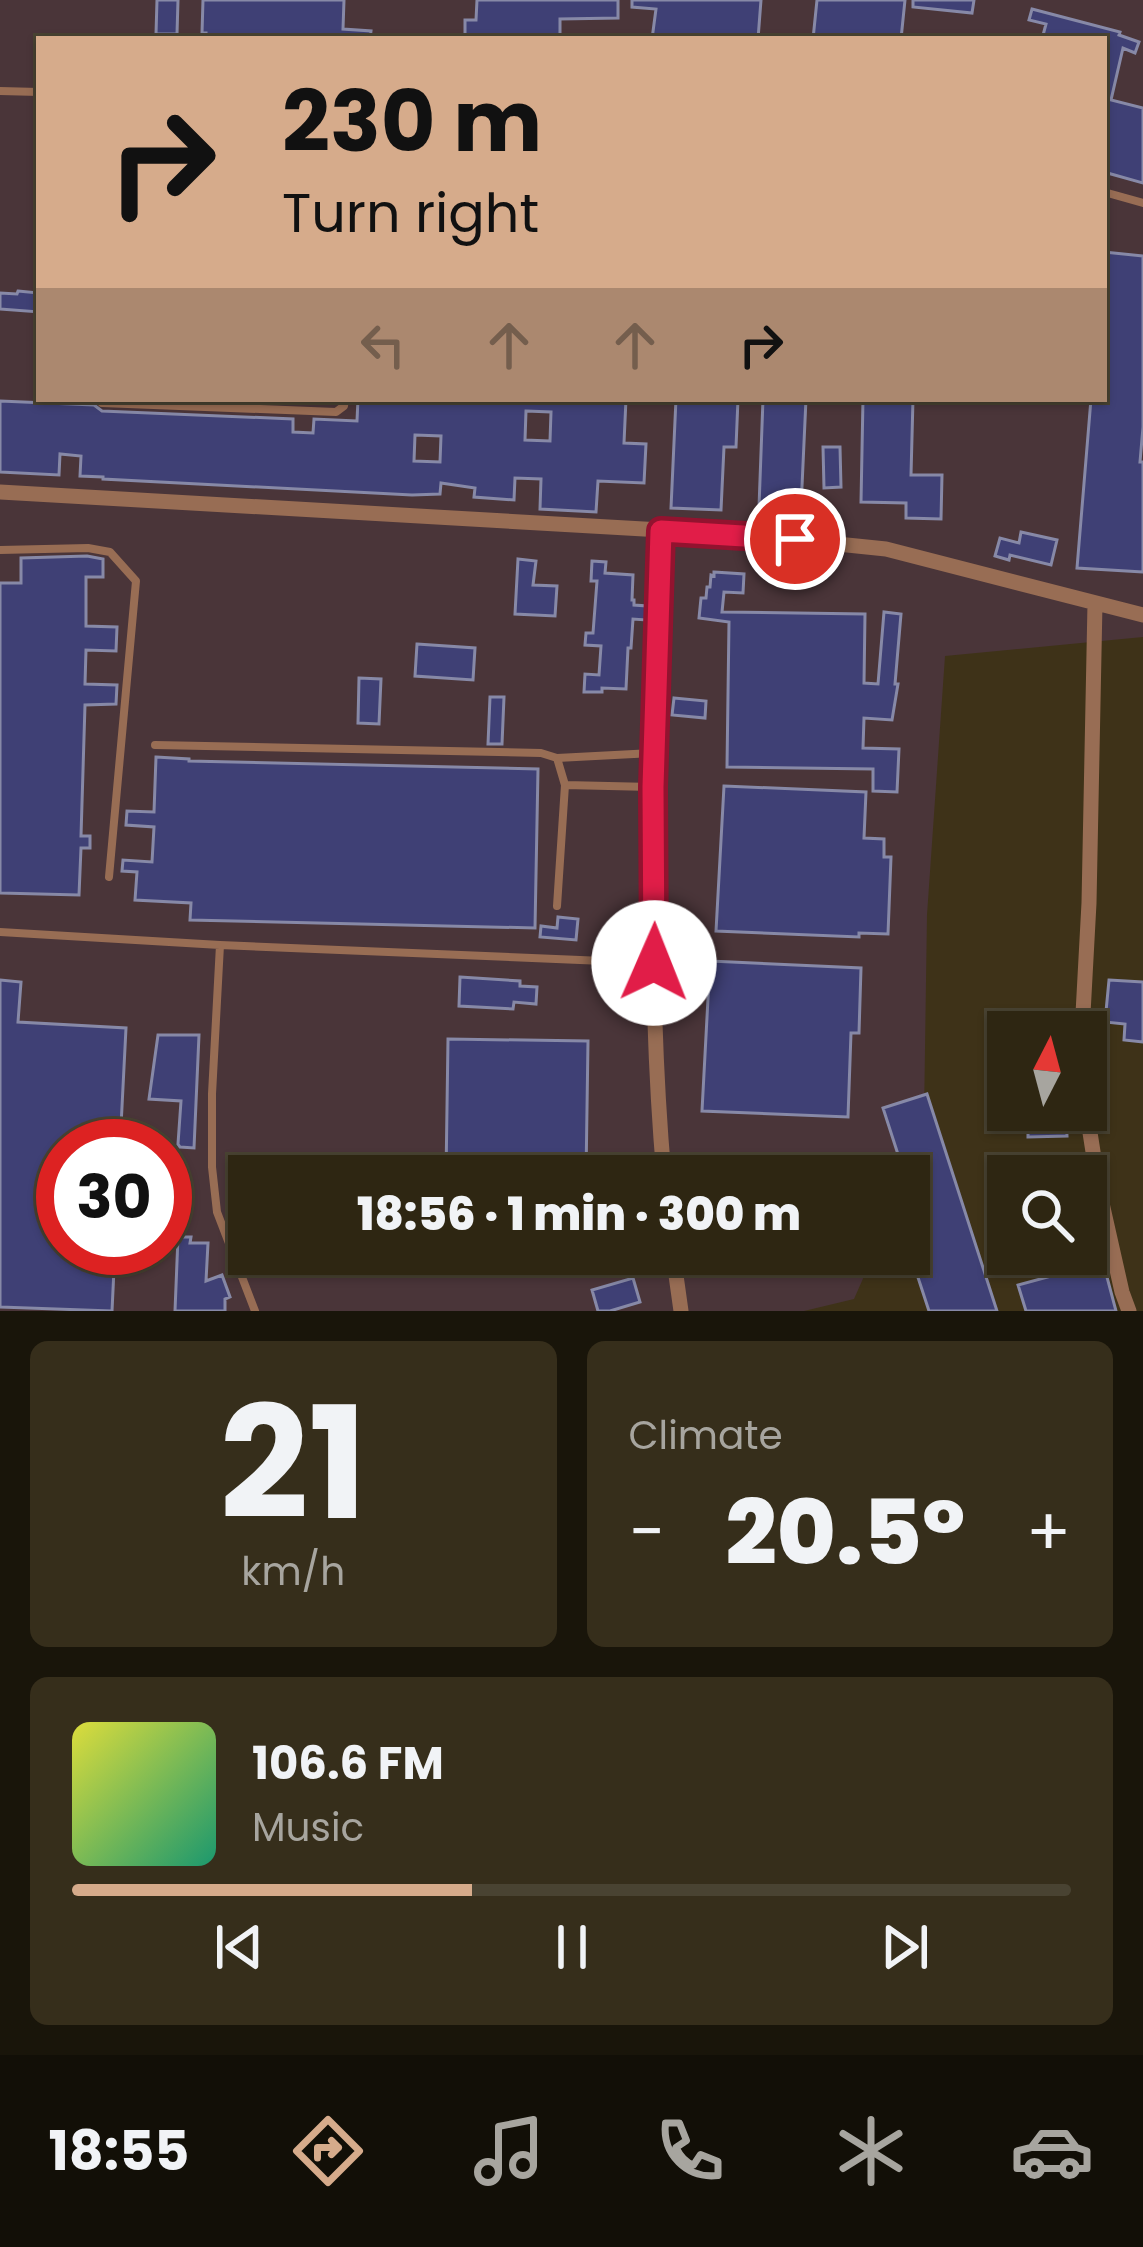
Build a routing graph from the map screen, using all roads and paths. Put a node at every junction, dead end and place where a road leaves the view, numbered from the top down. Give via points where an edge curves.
1 (0, 91) edge
2 (36, 92) edge
3 (1107, 193) edge
4 (1143, 202) edge
5 (345, 402) edge
6 (101, 403) dead end
7 (0, 492) edge
8 (661, 531) junction
9 (0, 550) edge
10 (1095, 603) junction
11 (1143, 615) edge
12 (155, 745) dead end
13 (654, 753) junction
14 (557, 758) junction
15 (565, 784) junction
16 (653, 787) junction
17 (110, 877) dead end
18 (557, 906) dead end
19 (0, 932) edge
20 (220, 945) junction
21 (654, 963) junction
22 (1083, 1011) edge
23 (1090, 1131) edge
24 (663, 1155) edge
25 (676, 1275) edge
26 (255, 1311) edge
27 (681, 1311) edge
28 (1130, 1311) edge

1 - 2 lane
3 - 4 lane
5 - 6 lane via 336,412
7 - 8 street
8 - 10 street via 886,550
8 - 13 street
9 - 17 lane via 110,552 136,581
10 - 11 street
10 - 22 street
12 - 14 lane
13 - 14 lane
13 - 16 street
14 - 15 lane
15 - 16 lane
15 - 18 lane
16 - 21 street
19 - 20 lane
20 - 21 lane
20 - 26 lane via 212,1167 217,1212
21 - 24 street
23 - 28 street
25 - 27 street

